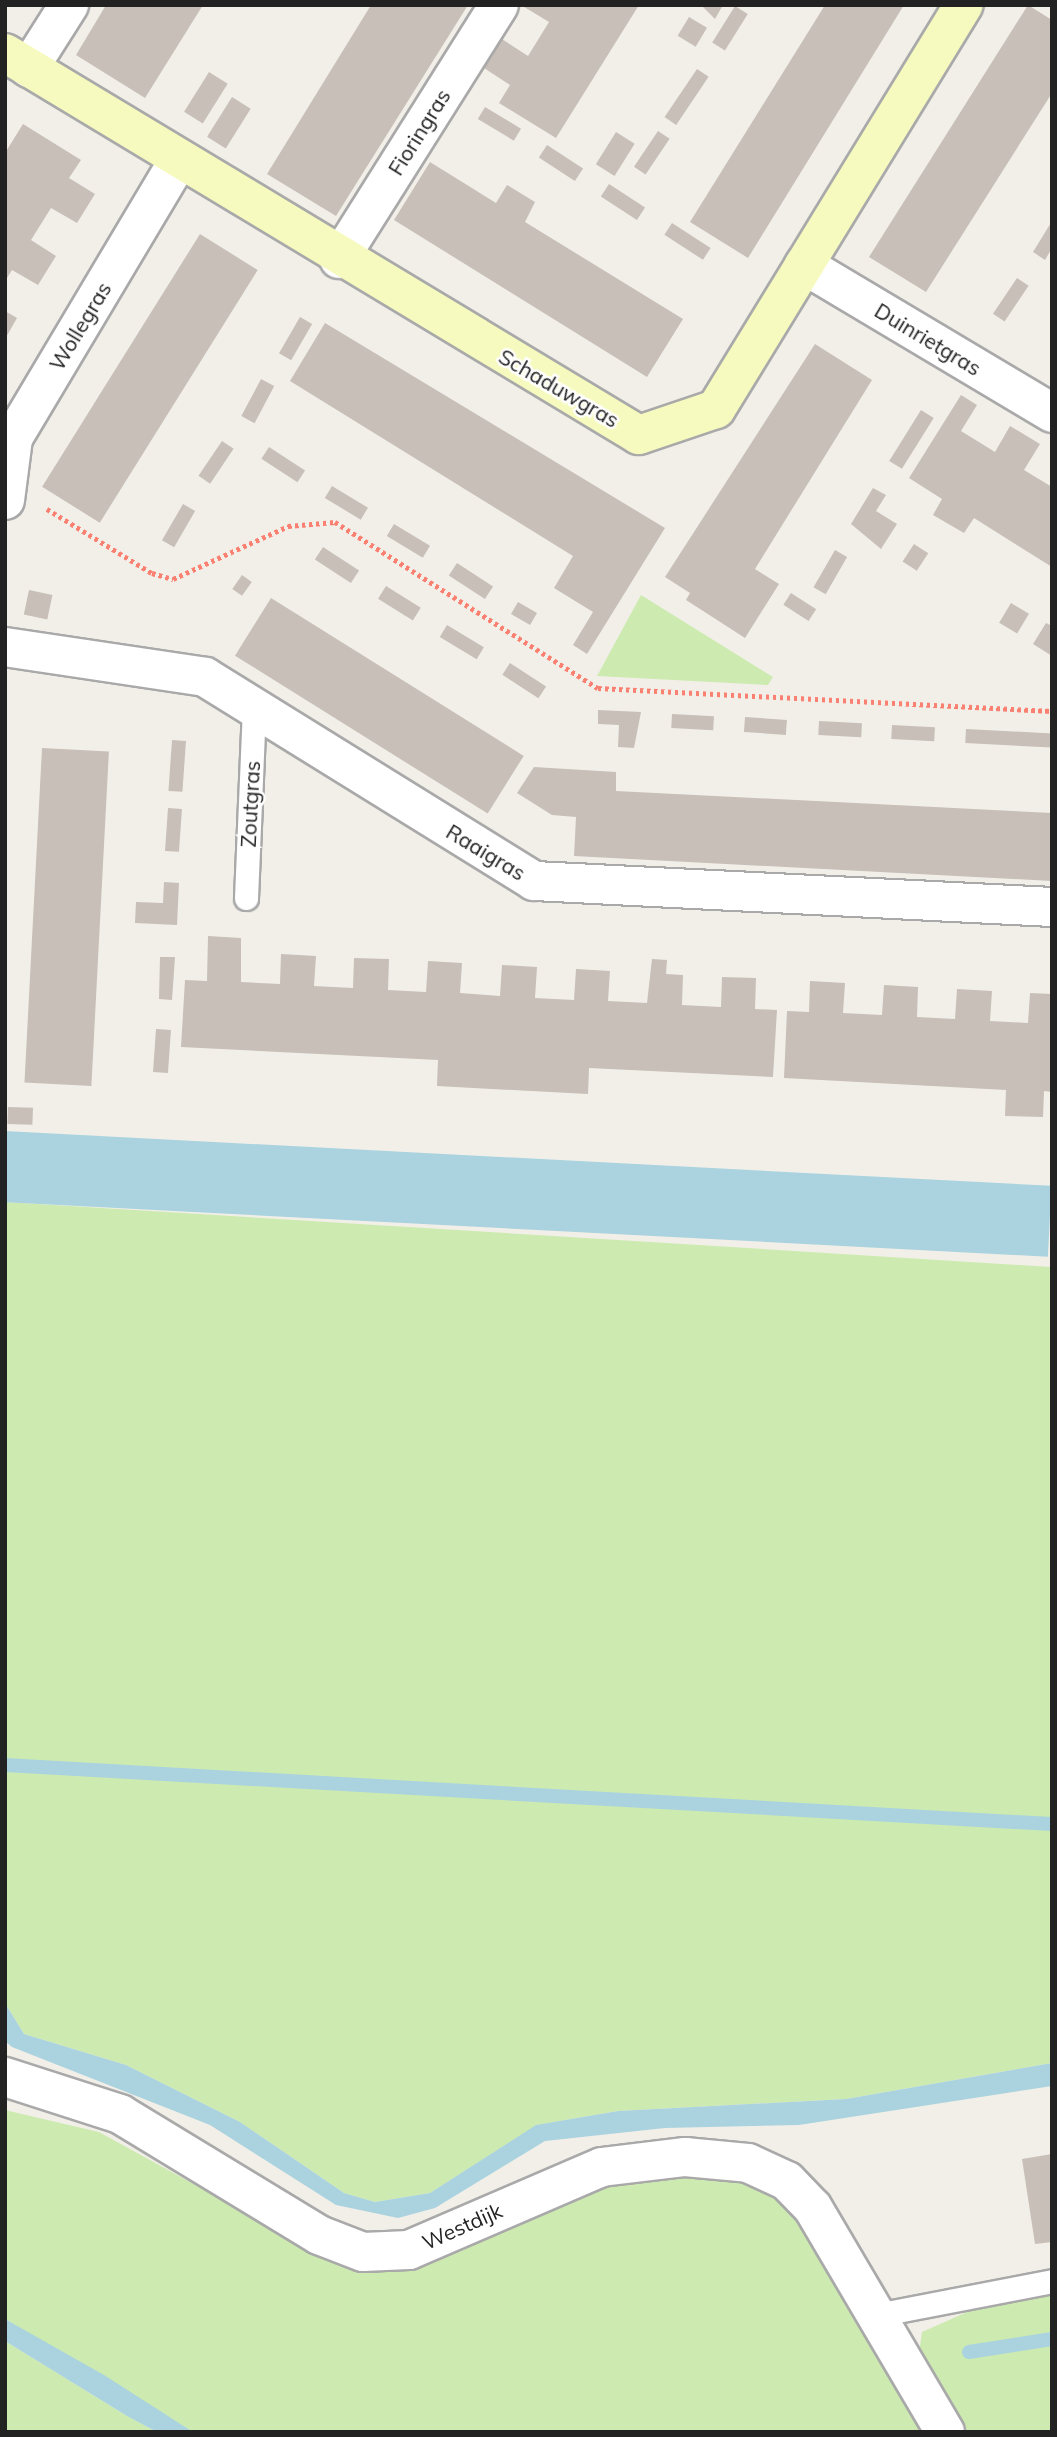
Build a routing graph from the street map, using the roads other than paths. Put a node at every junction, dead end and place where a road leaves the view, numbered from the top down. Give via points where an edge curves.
1 (69, 5) edge
2 (499, 5) edge
3 (964, 5) edge
4 (17, 60) edge
5 (179, 160) junction
6 (339, 259) junction
7 (804, 265) junction
8 (1052, 413) edge
9 (6, 492) edge
10 (5, 647) edge
11 (254, 710) junction
12 (246, 898) dead end
13 (1052, 907) edge
14 (5, 2077) edge
15 (1052, 2281) edge
16 (876, 2315) junction
17 (945, 2432) edge

1 - 4 street
2 - 6 street, Fioringras
3 - 7 street, Schaduwgras
4 - 5 street, Schaduwgras
5 - 6 street, Schaduwgras
5 - 9 street, Wollegras via 13,438
6 - 7 street, Schaduwgras via 639,435 716,409
7 - 8 street, Duinrietgras
10 - 11 street, Raaigras via 205,677
11 - 12 lane, Zoutgras
11 - 13 street, Raaigras via 534,881
14 - 16 street, Westdijk via 120,2113 319,2235 363,2252 409,2250 602,2167 685,2157 748,2163 787,2181 813,2208
15 - 16 lane
16 - 17 street, Westdijk

